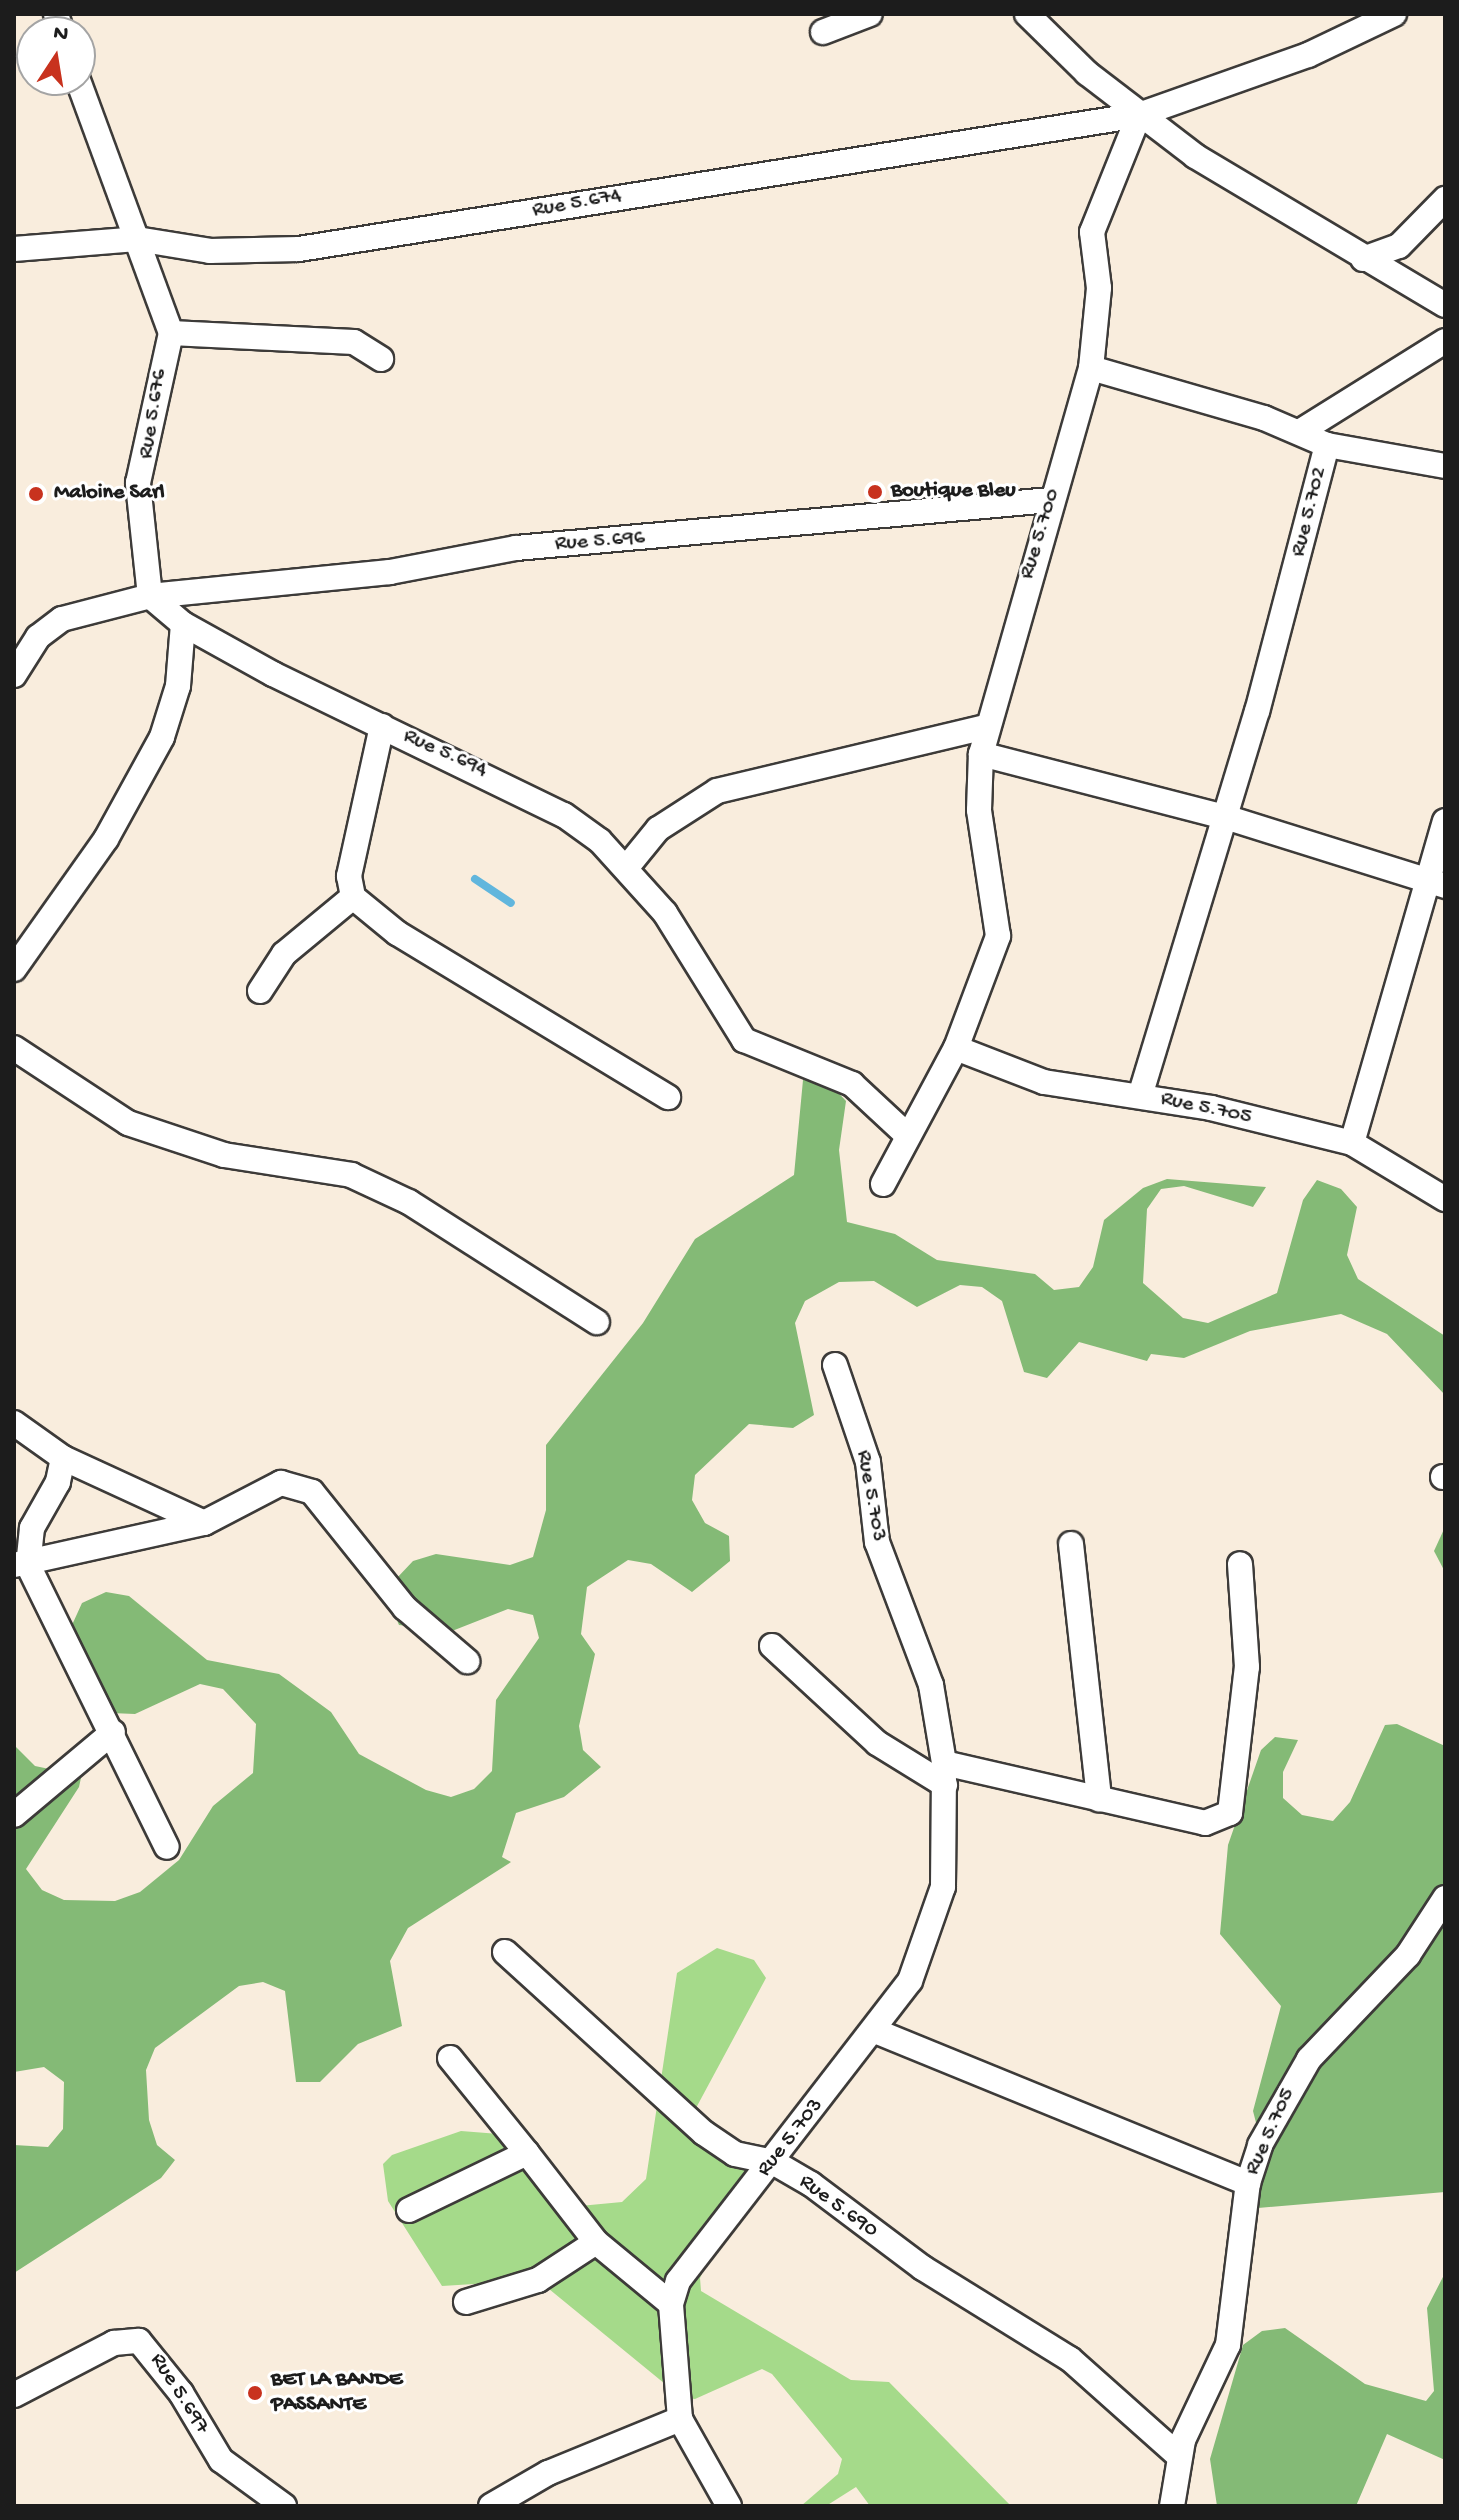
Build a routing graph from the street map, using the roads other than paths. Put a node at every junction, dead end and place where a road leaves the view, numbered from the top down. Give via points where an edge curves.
1 (870, 14) edge
2 (1027, 14) edge
3 (1394, 14) edge
4 (823, 32) dead end
5 (84, 96) edge
6 (1135, 113) junction
7 (1445, 199) edge
8 (137, 239) junction
9 (14, 249) edge
10 (1363, 259) junction
11 (1445, 305) edge
12 (171, 333) junction
13 (1445, 341) edge
14 (381, 359) dead end
15 (1091, 368) junction
16 (1301, 431) junction
17 (1327, 445) junction
18 (1445, 466) edge
19 (1051, 500) junction
20 (150, 596) junction
21 (183, 624) junction
22 (14, 675) edge
23 (382, 726) junction
24 (986, 727) junction
25 (981, 754) junction
26 (1225, 817) junction
27 (1445, 821) edge
28 (627, 867) junction
29 (1436, 884) edge
30 (353, 897) junction
31 (14, 969) edge
32 (260, 991) dead end
33 (14, 1048) edge
34 (956, 1048) junction
35 (1140, 1096) junction
36 (668, 1097) dead end
37 (908, 1136) junction
38 (1352, 1143) junction
39 (883, 1184) dead end
40 (1445, 1199) edge
41 (597, 1322) dead end
42 (835, 1365) dead end
43 (14, 1423) edge
44 (63, 1458) junction
45 (204, 1523) junction
46 (1071, 1544) dead end
47 (1240, 1564) dead end
48 (21, 1565) edge
49 (772, 1646) dead end
50 (467, 1661) dead end
51 (113, 1732) junction
52 (945, 1774) junction
53 (1099, 1799) junction
54 (14, 1815) edge
55 (167, 1847) dead end
56 (1445, 1898) edge
57 (505, 1952) dead end
58 (875, 2031) junction
59 (450, 2058) dead end
60 (527, 2153) junction
61 (773, 2162) junction
62 (1248, 2183) junction
63 (409, 2210) dead end
64 (596, 2242) junction
65 (466, 2302) dead end
66 (671, 2304) junction
67 (14, 2395) edge
68 (680, 2419) junction
69 (1180, 2457) junction
70 (284, 2506) edge
71 (491, 2506) edge
72 (729, 2506) edge
73 (1172, 2506) edge

1 - 4 street
2 - 6 street
3 - 6 street via 1308,55
5 - 8 street
6 - 8 street, Rue 5.674 via 314,248 252,254
6 - 10 street
6 - 15 street, Rue 5.700 via 1092,232 1099,288
7 - 10 street via 1399,246
8 - 9 street, Rue 5.674
8 - 12 street
10 - 11 street
12 - 14 street via 354,342
12 - 20 street, Rue 5.676 via 138,483
13 - 16 street
15 - 16 street, Rue 5.702
15 - 19 street, Rue 5.700
16 - 17 street, Rue 5.702
17 - 18 street
17 - 26 street, Rue 5.702
19 - 20 street, Rue 5.696 via 516,548 390,572
19 - 24 street, Rue 5.700
20 - 21 street, Rue 5.694
20 - 22 street via 62,619 38,637
21 - 23 street, Rue 5.694
21 - 31 street via 178,686 162,737 106,839
23 - 28 street, Rue 5.694 via 538,800
23 - 30 street via 349,876
24 - 25 street, Rue 5.700
24 - 28 street via 717,791 658,829
25 - 26 street
25 - 34 street, Rue 5.700 via 979,810 998,936
26 - 29 street
26 - 35 street, Rue 5.702
27 - 29 street
28 - 37 street, Rue 5.694 via 665,913 744,1040 852,1084
29 - 38 street
30 - 32 street via 284,954
30 - 36 street via 397,933
33 - 41 street via 128,1123 224,1155 351,1175 409,1202
34 - 35 street, Rue 5.705 via 1044,1082
34 - 37 street, Rue 5.700
35 - 38 street, Rue 5.705
37 - 39 street, Rue 5.700
38 - 40 street, Rue 5.705
42 - 52 street, Rue 5.703 via 868,1462 877,1542 931,1685
43 - 44 street
44 - 45 street
44 - 48 street via 58,1482 32,1528
45 - 48 street
45 - 50 street via 281,1483 312,1492 405,1608
46 - 53 street
47 - 53 street via 1247,1667 1230,1813 1205,1823
48 - 51 street
49 - 52 street via 877,1743
51 - 54 street
51 - 55 street
52 - 53 street
52 - 58 street, Rue 5.703 via 943,1887 910,1981
56 - 62 street, Rue 5.705 via 1408,1955 1288,2089
57 - 61 street, Rue 5.690 via 704,2133 735,2154
58 - 61 street, Rue 5.703
58 - 62 street
59 - 60 street
60 - 63 street
60 - 64 street
61 - 66 street, Rue 5.703 via 678,2281
61 - 69 street, Rue 5.690 via 923,2268 1070,2359
62 - 69 street, Rue 5.705 via 1228,2345
64 - 65 street via 538,2280
64 - 66 street
66 - 68 street
67 - 70 street, Rue 5.697 via 114,2343 139,2341 181,2393 221,2460
68 - 71 street via 548,2473
68 - 72 street
69 - 73 street, Rue 5.705

